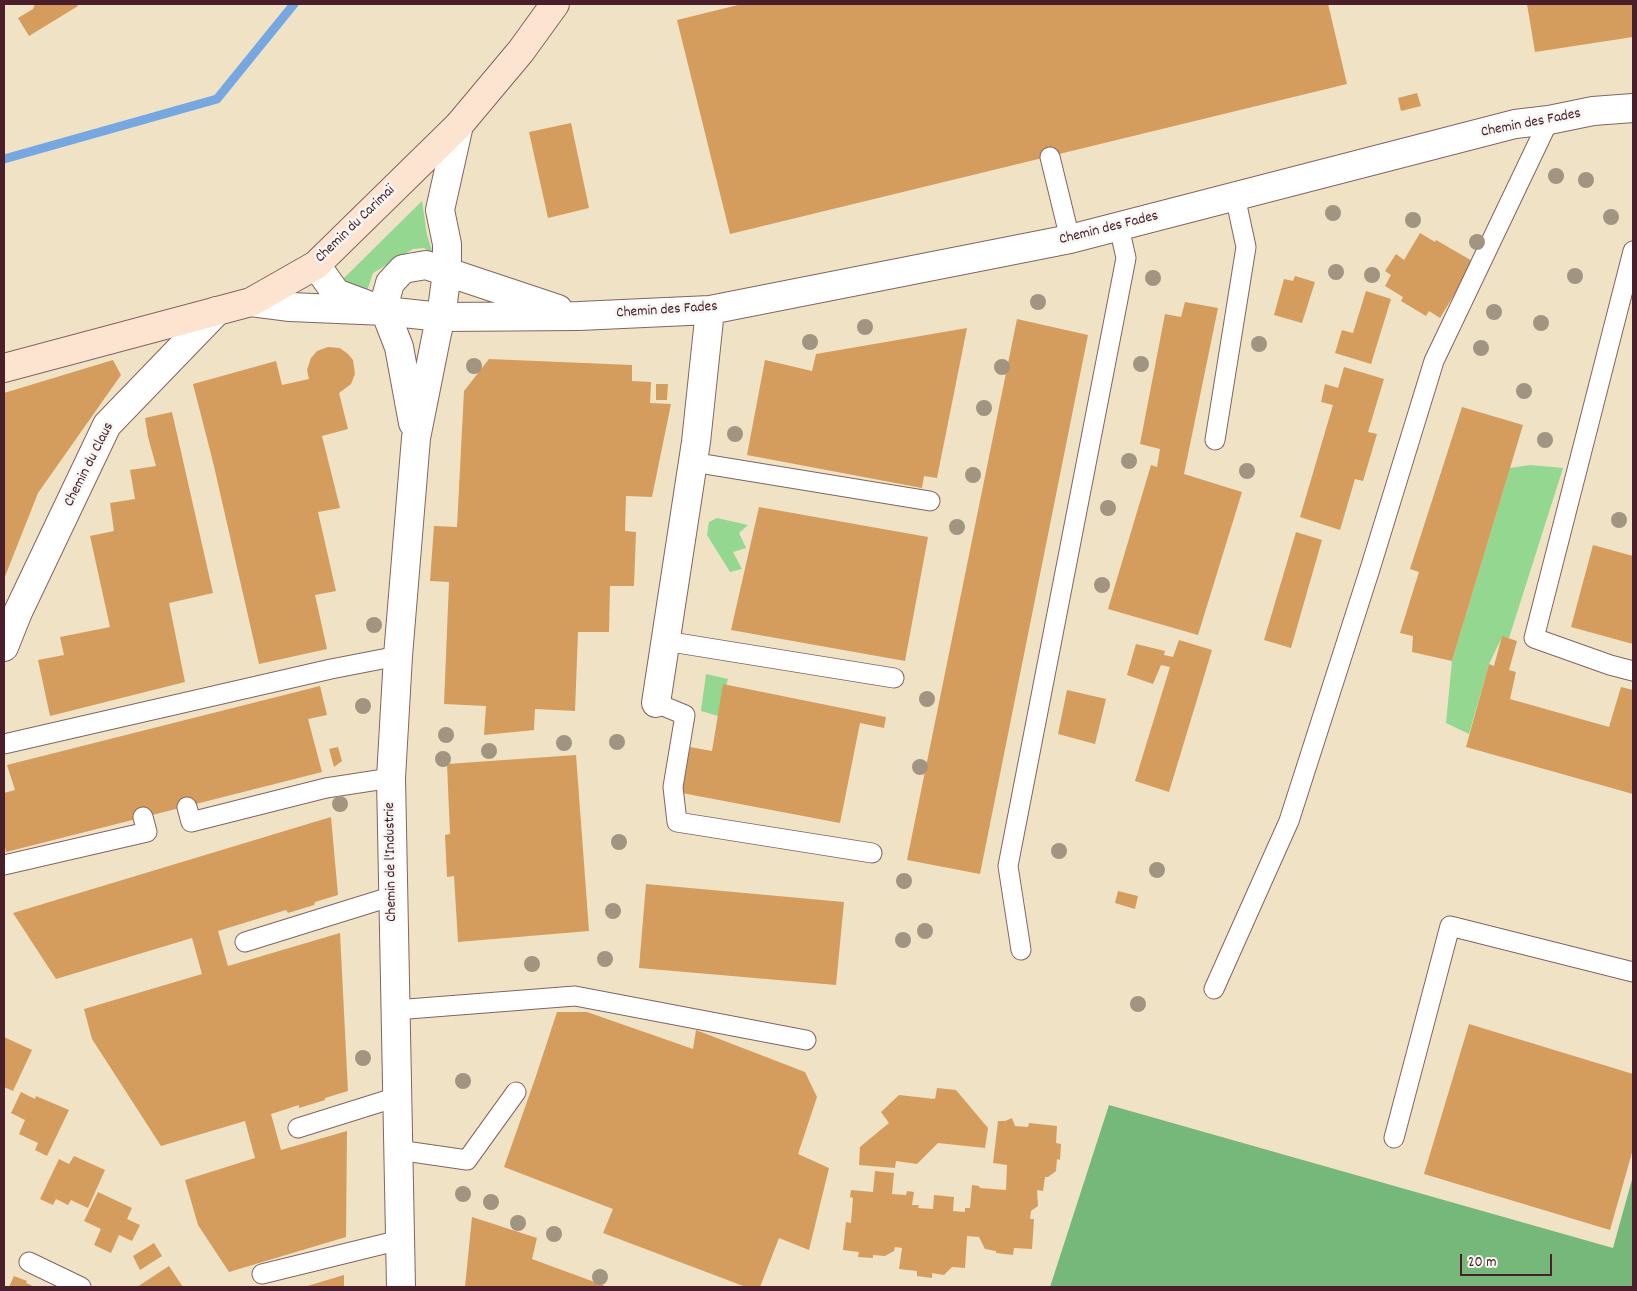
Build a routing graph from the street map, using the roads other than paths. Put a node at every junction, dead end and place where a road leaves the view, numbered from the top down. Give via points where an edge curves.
1 (555, 4) edge
2 (1633, 108) edge
3 (1549, 120) junction
4 (459, 125) junction
5 (1050, 157) dead end
6 (1235, 196) junction
7 (1119, 227) junction
8 (1070, 239) junction
9 (1633, 251) edge
10 (316, 265) junction
11 (447, 272) junction
12 (251, 302) junction
13 (710, 310) junction
14 (217, 311) junction
15 (385, 311) junction
16 (579, 316) junction
17 (441, 318) junction
18 (4, 368) edge
19 (416, 438) junction
20 (1215, 440) dead end
21 (692, 462) junction
22 (930, 501) dead end
23 (665, 642) junction
24 (4, 647) edge
25 (398, 656) junction
26 (1633, 671) edge
27 (894, 678) dead end
28 (656, 703) joint
29 (4, 744) edge
30 (391, 778) junction
31 (187, 806) dead end
32 (143, 817) dead end
33 (872, 852) dead end
34 (4, 865) edge
35 (393, 896) junction
36 (245, 942) dead end
37 (1021, 950) dead end
38 (1633, 972) edge
39 (1214, 989) dead end
40 (395, 1010) junction
41 (806, 1040) dead end
42 (516, 1092) dead end
43 (397, 1097) junction
44 (298, 1128) dead end
45 (1394, 1138) dead end
46 (398, 1150) junction
47 (400, 1240) junction
48 (29, 1262) dead end
49 (262, 1274) dead end
50 (81, 1287) edge
51 (401, 1287) edge

1 - 4 main road, Chemin du Carimaï
2 - 3 street, Chemin des Fades
3 - 6 street, Chemin des Fades via 1515,124
3 - 39 lane via 1434,361 1288,821
4 - 10 main road, Chemin du Carimaï
4 - 11 street via 440,210 447,244
5 - 8 lane
6 - 7 street, Chemin des Fades
6 - 20 lane via 1246,247
7 - 8 street, Chemin des Fades
7 - 37 lane via 1126,258 1008,866
8 - 13 street, Chemin des Fades
9 - 26 lane via 1534,638
10 - 12 main road, Chemin du Carimaï
10 - 15 street via 336,293
11 - 15 street via 426,265 404,269 390,283
11 - 16 street
11 - 17 street
12 - 14 main road, Chemin du Carimaï
12 - 15 street
13 - 16 street, Chemin des Fades
13 - 21 street
14 - 18 main road, Chemin du Carimaï
14 - 24 street, Chemin du Claus via 107,425
15 - 17 street, Chemin des Fades
15 - 19 street via 399,347
16 - 17 street, Chemin des Fades
17 - 19 street
19 - 25 street, Chemin de l'Industrie
21 - 22 lane
21 - 23 street
23 - 27 lane
23 - 28 street
25 - 29 lane
25 - 30 street, Chemin de l'Industrie
28 - 33 lane via 685,715 673,787 677,822
30 - 31 lane via 326,788 191,822
30 - 35 street, Chemin de l'Industrie
32 - 34 lane via 147,832
35 - 36 lane
35 - 40 street, Chemin de l'Industrie
38 - 45 lane via 1450,926
40 - 41 lane via 575,996
40 - 43 street, Chemin de l'Industrie
42 - 46 lane via 467,1160
43 - 44 lane
43 - 46 street, Chemin de l'Industrie
46 - 47 street, Chemin de l'Industrie
47 - 49 lane
47 - 51 street, Chemin de l'Industrie
48 - 50 lane

